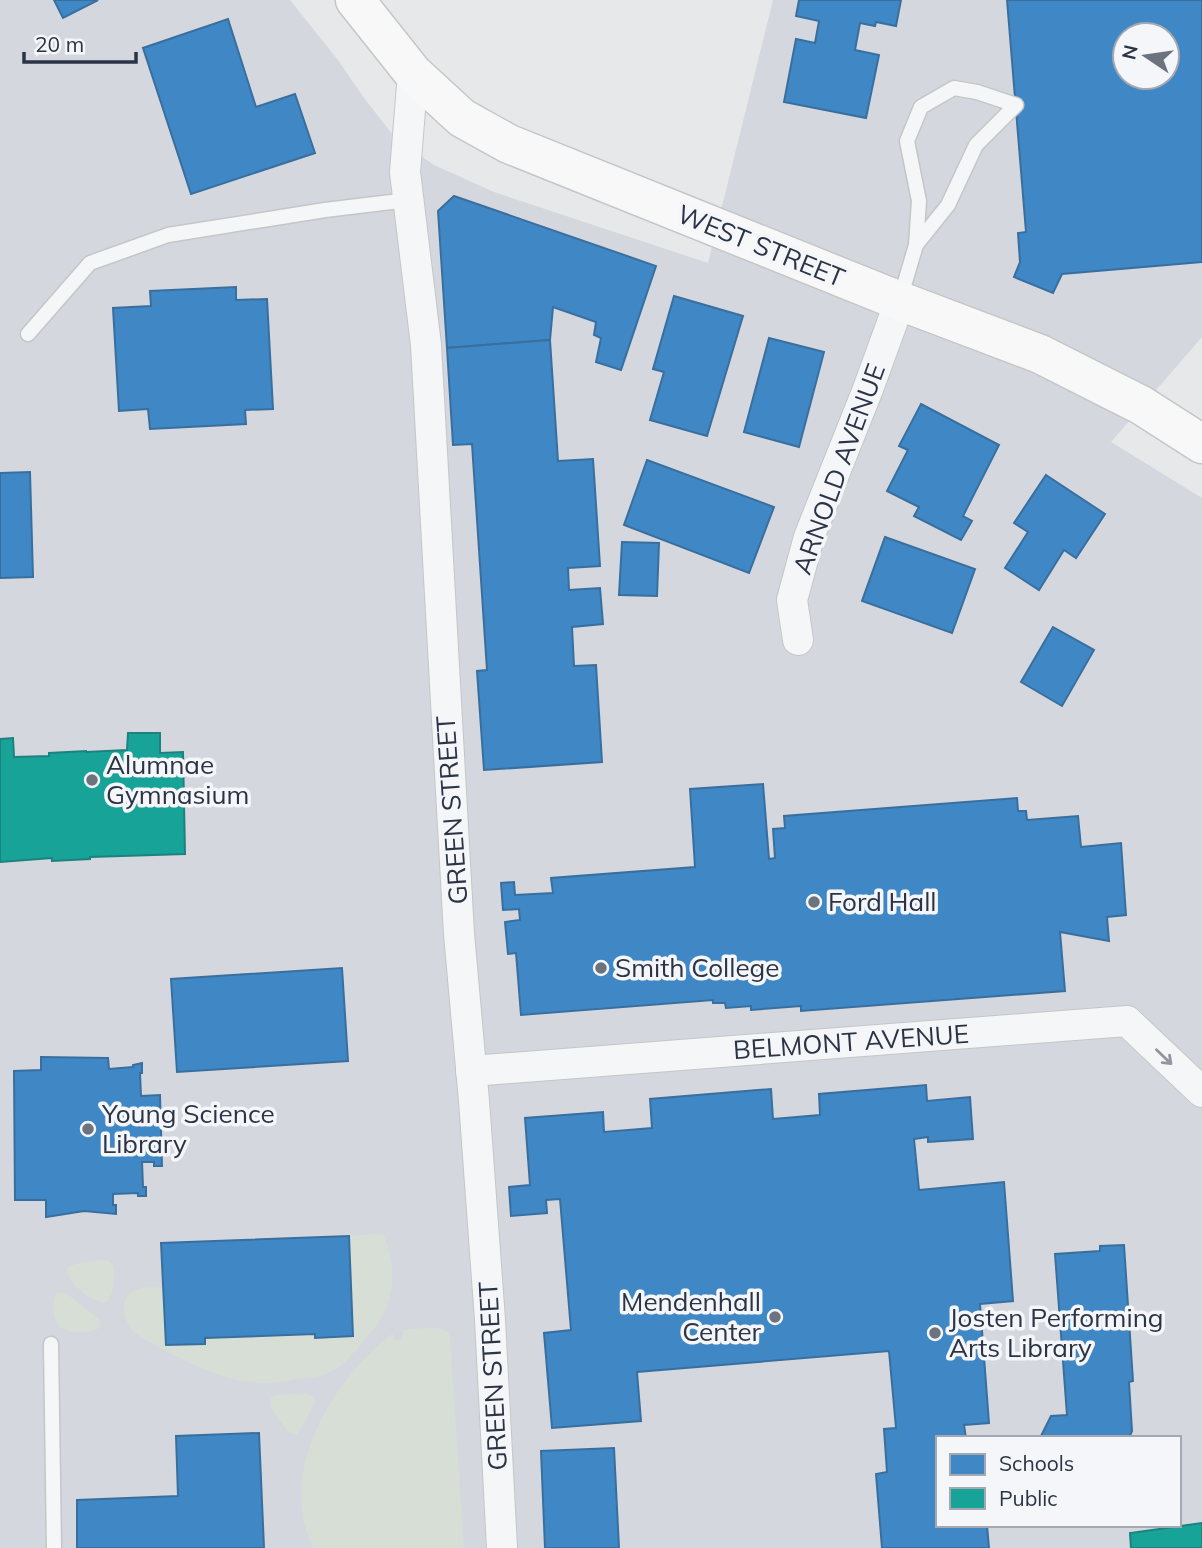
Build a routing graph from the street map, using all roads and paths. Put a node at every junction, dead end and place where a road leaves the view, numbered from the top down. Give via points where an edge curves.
1 (355, 0) edge
2 (413, 73) junction
3 (408, 200) junction
4 (916, 245) junction
5 (900, 301) junction
6 (28, 334) dead end
7 (1202, 444) edge
8 (798, 640) dead end
9 (471, 1071) junction
10 (1202, 1092) edge
11 (51, 1344) dead end
12 (54, 1548) edge
13 (502, 1548) edge

1 - 2 main road, WEST STREET
2 - 3 street, GREEN STREET via 405,172
2 - 5 main road, WEST STREET via 462,118 509,144
3 - 6 lane via 169,235 90,263
3 - 9 street, GREEN STREET via 426,345 459,934
4 - 4 lane via 948,205 976,145 1016,105 954,88 921,107 906,141 919,201
4 - 5 lane
5 - 7 main road, WEST STREET via 1040,354 1141,405
5 - 8 street, ARNOLD AVENUE via 809,537 792,600
9 -> 10 street, BELMONT AVENUE via 1127,1021
9 - 13 street, GREEN STREET
11 - 12 lane

